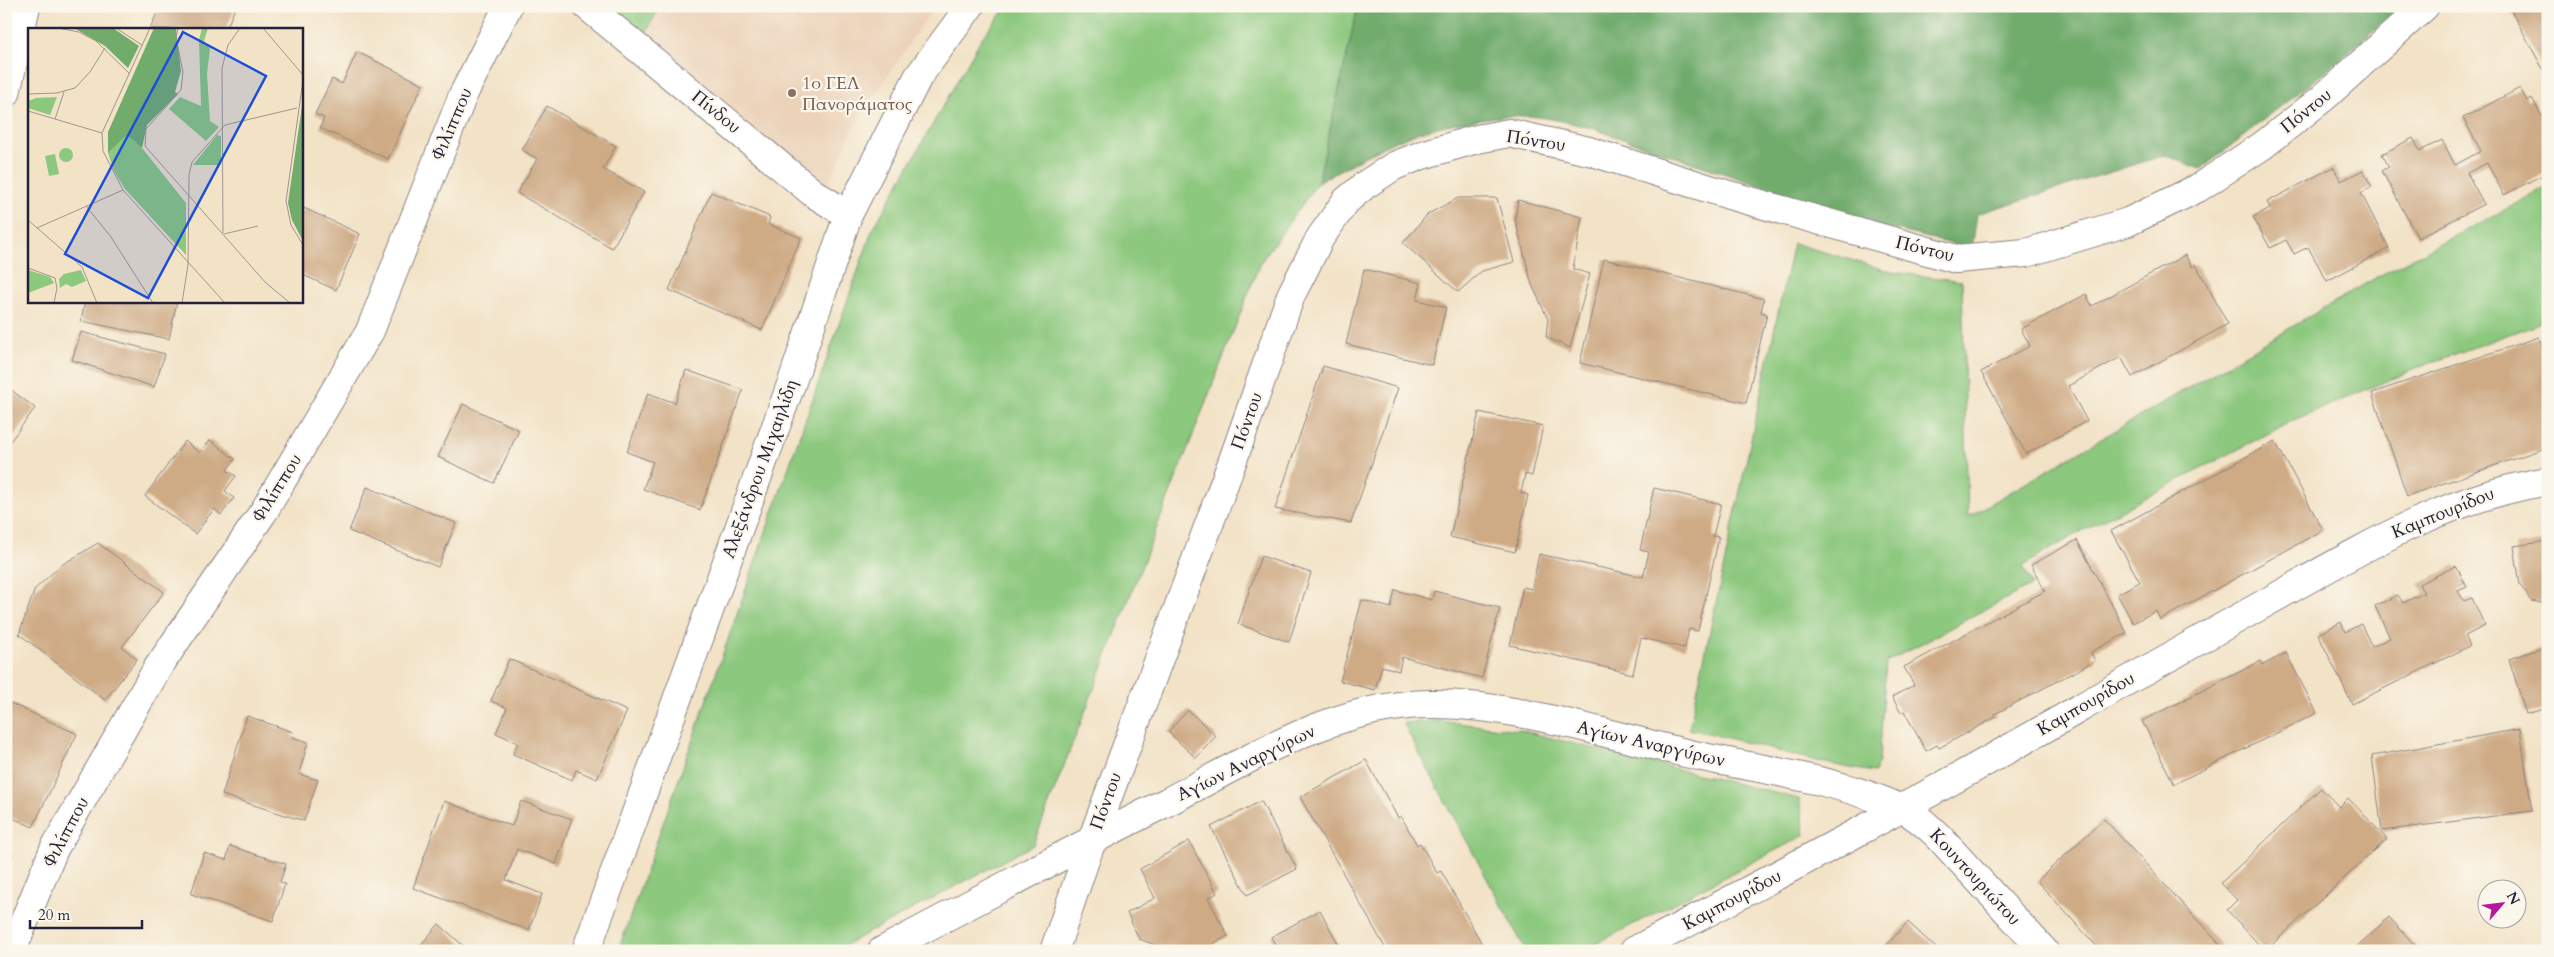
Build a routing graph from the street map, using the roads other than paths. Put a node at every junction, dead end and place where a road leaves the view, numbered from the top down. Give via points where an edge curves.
1 (26, 6) edge
2 (508, 6) edge
3 (587, 6) edge
4 (970, 6) edge
5 (2425, 6) edge
6 (6, 93) edge
7 (848, 215) junction
8 (2548, 481) edge
9 (1902, 809) junction
10 (1092, 840) junction
11 (12, 951) edge
12 (586, 951) edge
13 (882, 951) edge
14 (1054, 951) edge
15 (1634, 951) edge
16 (2044, 951) edge

1 - 6 street
2 - 11 street, Φιλίππου via 463,95 370,331 264,511 157,669 54,849
3 - 7 street, Πίνδου via 813,193
4 - 7 street, Aλεξάνδρου Mιχαηλίδη via 918,77
5 - 10 street, Πόντου via 2316,104 2262,146 2198,188 2128,222 2026,253 1956,259 1729,195 1589,151 1509,133 1447,146 1394,166 1346,201 1320,238 1291,295
7 - 12 street, Aλεξάνδρου Mιχαηλίδη
8 - 9 street, Καμπουρίδου via 2500,490 2402,527 2193,642
9 - 10 street, Αγίων Αναργύρων via 1795,776 1553,721 1435,704 1379,707 1300,734
9 - 15 street, Καμπουρίδου
9 - 16 street, Κουντουριώτου via 1938,836
10 - 13 street, Αγίων Αναργύρων
10 - 14 street, Πόντου

